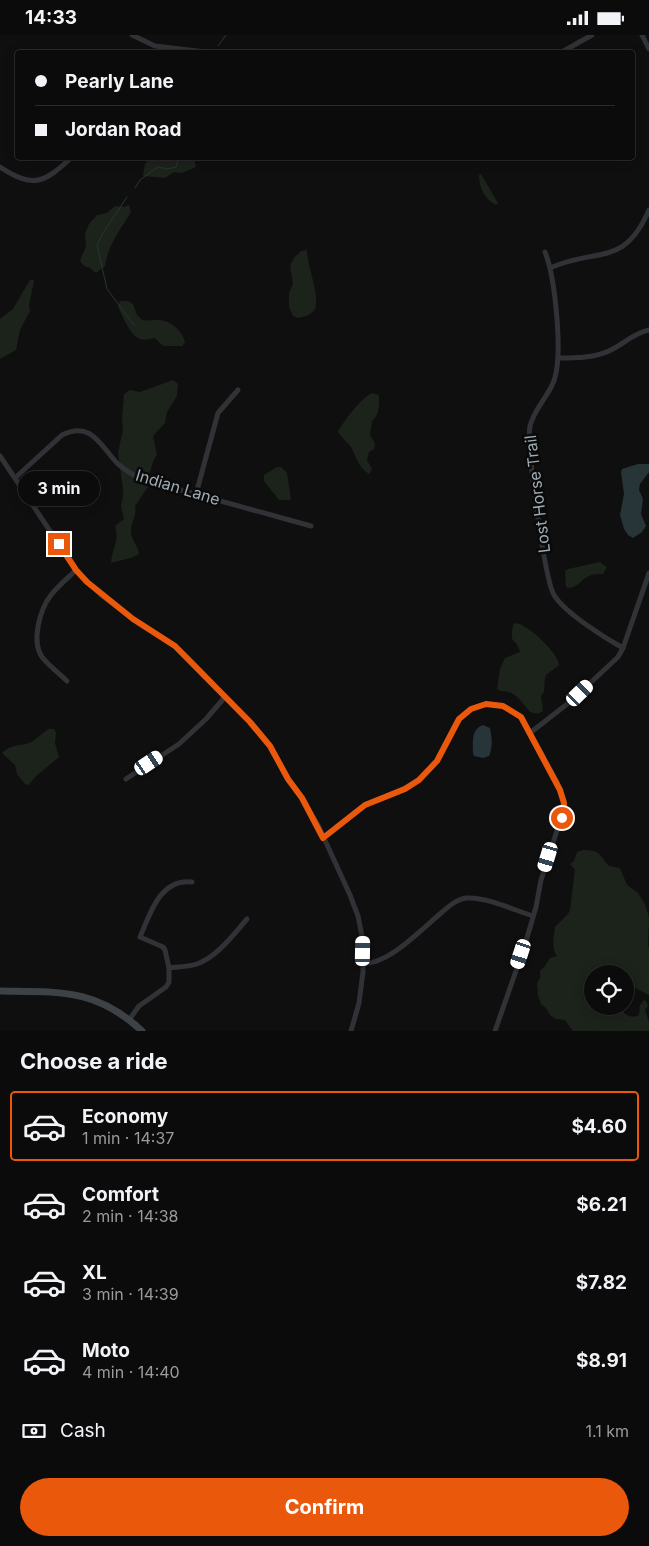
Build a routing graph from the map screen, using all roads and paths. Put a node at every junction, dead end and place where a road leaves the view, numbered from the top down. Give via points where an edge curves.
1 (132, 35) edge
2 (592, 35) edge
3 (642, 35) edge
4 (649, 49) edge
5 (188, 50) edge
6 (565, 50) edge
7 (68, 160) edge
8 (0, 167) edge
9 (649, 210) edge
10 (545, 251) dead end
11 (550, 268) junction
12 (649, 330) edge
13 (558, 358) junction
14 (238, 390) dead end
15 (0, 456) edge
16 (15, 479) junction
17 (196, 494) junction
18 (311, 526) dead end
19 (76, 570) junction
20 (649, 573) edge
21 (623, 648) junction
22 (67, 681) dead end
23 (225, 697) junction
24 (530, 733) junction
25 (126, 779) dead end
26 (323, 838) junction
27 (192, 882) dead end
28 (533, 916) junction
29 (247, 919) dead end
30 (363, 963) junction
31 (169, 969) junction
32 (0, 991) edge
33 (129, 1020) junction
34 (142, 1031) edge
35 (351, 1031) edge
36 (495, 1031) edge

1 - 5 street via 154,46
2 - 6 street
3 - 4 street
7 - 8 street via 45,179 36,181 18,178
9 - 11 street via 630,242 620,249
10 - 11 street, Lost Horse Trail
11 - 13 street, Lost Horse Trail
12 - 13 street via 632,336 603,354
13 - 21 street, Lost Horse Trail via 554,381 529,428 529,451 547,571 553,593 560,603
14 - 17 street via 218,413
15 - 16 street
16 - 17 street, Indian Lane via 62,435 81,432 101,442 132,475
16 - 19 street
17 - 18 street, Indian Lane
19 - 22 street via 50,595 36,635 42,657
19 - 23 street via 101,595 175,646
20 - 21 street
21 - 24 street via 599,677
23 - 25 street via 179,744
23 - 26 street via 270,746
24 - 26 street via 521,717 503,706 486,704 471,709 459,719 440,756 423,776 405,789 365,805
24 - 28 street via 557,782 564,803 564,813 541,880
26 - 30 street via 358,916
27 - 31 street via 168,887 154,906 140,937 163,947
28 - 30 street via 465,898 450,905 386,958
28 - 36 street
29 - 31 street via 222,947 205,960
30 - 35 street via 359,1003
31 - 33 street via 166,987 139,1006
32 - 33 main road via 73,993 103,1003
33 - 34 main road

